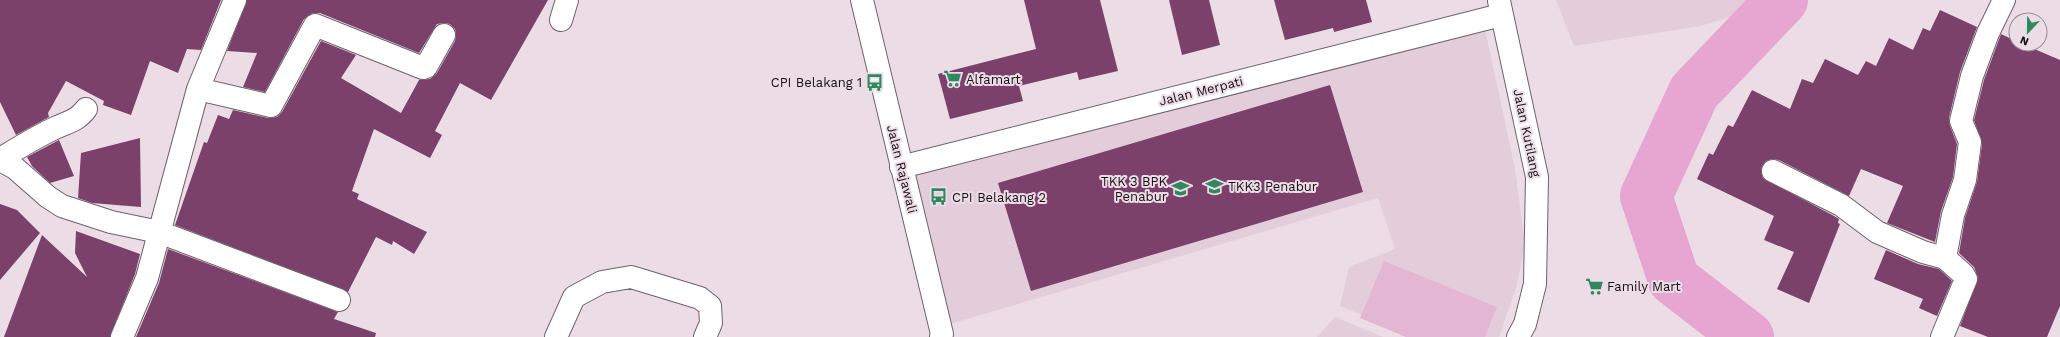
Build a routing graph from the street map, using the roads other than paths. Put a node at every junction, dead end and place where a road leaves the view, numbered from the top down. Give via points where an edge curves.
1 (235, 0) edge
2 (862, 0) edge
3 (2004, 0) edge
4 (1500, 8) edge
5 (444, 35) dead end
6 (198, 89) junction
7 (86, 109) dead end
8 (0, 159) edge
9 (901, 167) junction
10 (1773, 171) dead end
11 (159, 232) junction
12 (1945, 258) junction
13 (339, 300) dead end
14 (122, 337) edge
15 (556, 337) edge
16 (705, 337) edge
17 (941, 337) edge
18 (1518, 337) edge
19 (1942, 337) edge

1 - 6 street
2 - 9 street, Jalan Rajawali
3 - 12 street via 1972,76 1961,121 1970,142 1965,180 1953,215
4 - 9 street, Jalan Merpati
4 - 18 street, Jalan Kutilang via 1537,177 1536,284 1525,324
5 - 6 street via 423,68 317,25 313,26 272,106
6 - 11 street
7 - 8 street via 80,118 56,128
8 - 11 street via 62,206 111,222
9 - 17 street, Jalan Rajawali
10 - 12 street via 1841,205 1877,232 1923,252
11 - 13 street
11 - 14 street via 147,278
12 - 19 street via 1966,279
15 - 16 street via 574,297 602,282 631,277 700,298 710,306 711,324

